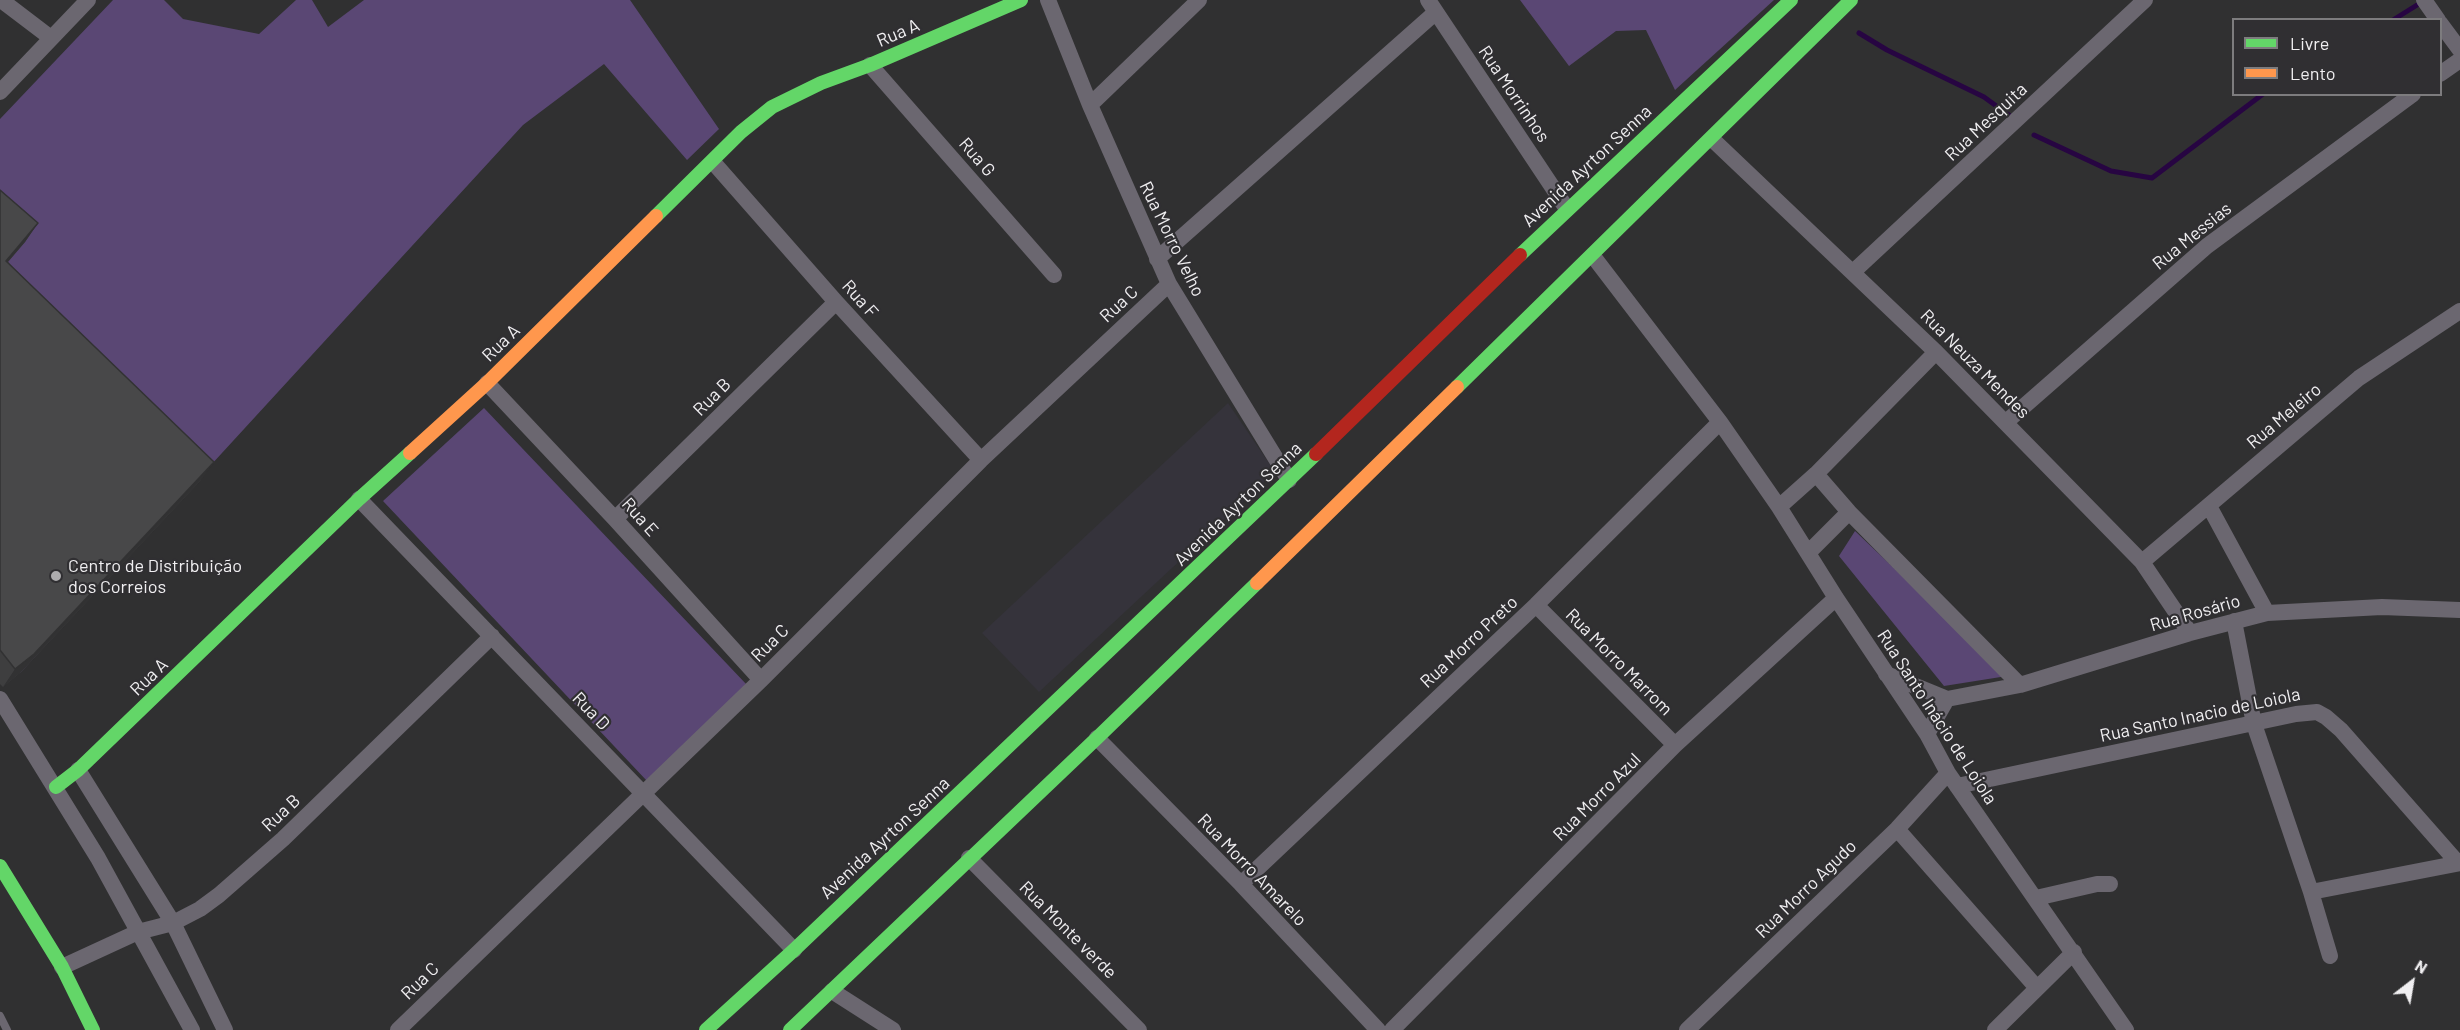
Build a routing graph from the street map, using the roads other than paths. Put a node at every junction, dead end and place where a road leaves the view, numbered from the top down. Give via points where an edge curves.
1 (1, 0) edge
2 (88, 0) edge
3 (1021, 0) edge
4 (1048, 0) edge
5 (1199, 0) edge
6 (1791, 0) edge
7 (1851, 0) edge
8 (2145, 0) edge
9 (2424, 0) edge
10 (1432, 6) edge
11 (2437, 18) edge
12 (2442, 25) edge
13 (51, 38) junction
14 (2460, 50) edge
15 (2460, 60) edge
16 (870, 65) junction
17 (2442, 73) edge
18 (0, 92) edge
19 (2410, 96) edge
20 (1090, 105) junction
21 (1712, 139) junction
22 (713, 162) junction
23 (1568, 209) junction
24 (1593, 256) junction
25 (1157, 259) junction
26 (1853, 272) junction
27 (1054, 275) dead end
28 (1169, 284) junction
29 (836, 302) junction
30 (2458, 317) edge
31 (1936, 352) junction
32 (487, 382) junction
33 (1720, 422) junction
34 (2006, 422) junction
35 (981, 460) junction
36 (1816, 474) junction
37 (1289, 480) junction
38 (359, 499) junction
39 (2209, 506) junction
40 (1779, 507) junction
41 (1849, 512) junction
42 (615, 519) junction
43 (1808, 553) junction
44 (2142, 562) junction
45 (1836, 598) junction
46 (1536, 606) junction
47 (2460, 610) edge
48 (2266, 614) junction
49 (2234, 621) junction
50 (2190, 633) junction
51 (492, 636) junction
52 (1886, 674) junction
53 (761, 680) junction
54 (2020, 685) junction
55 (0, 699) edge
56 (1947, 699) junction
57 (2254, 724) junction
58 (1927, 734) junction
59 (1097, 738) junction
60 (1675, 745) junction
61 (78, 770) junction
62 (1953, 780) junction
63 (56, 787) junction
64 (642, 793) junction
65 (1897, 829) junction
66 (969, 858) junction
67 (2459, 863) edge
68 (0, 866) edge
69 (1241, 884) junction
70 (2110, 884) dead end
71 (2311, 892) junction
72 (2036, 898) junction
73 (173, 923) junction
74 (138, 932) junction
75 (794, 950) junction
76 (2074, 952) junction
77 (2330, 956) dead end
78 (62, 967) junction
79 (2037, 988) junction
80 (832, 991) junction
81 (0, 1016) edge
82 (7, 1030) edge
83 (93, 1030) edge
84 (192, 1030) edge
85 (225, 1030) edge
86 (398, 1030) edge
87 (706, 1030) edge
88 (790, 1030) edge
89 (893, 1030) edge
90 (1139, 1030) edge
91 (1377, 1030) edge
92 (1392, 1030) edge
93 (1687, 1030) edge
94 (1995, 1030) edge
95 (2126, 1030) edge

1 - 13 street
2 - 13 street
3 - 16 main road, Rua A
4 - 20 street, Rua Morro Velho
5 - 20 street
6 - 23 main road, Avenida Ayrton Senna
7 - 21 main road
8 - 26 street, Rua Mesquita
9 - 11 street
10 - 23 street, Rua Morrinhos
10 - 25 street
12 - 14 street
13 - 18 street
15 - 17 street
16 - 22 main road, Rua A via 772,107
16 - 27 street, Rua G
19 - 34 street, Rua Messias via 2207,246
20 - 25 street, Rua Morro Velho
21 - 24 main road
21 - 26 street, Rua Neuza Mendes
22 - 29 street, Rua F
22 - 32 main road, Rua A
23 - 37 main road, Avenida Ayrton Senna
24 - 33 street
24 - 59 main road
25 - 28 street, Rua Morro Velho
26 - 31 street, Rua Neuza Mendes
28 - 35 street, Rua C
28 - 37 street, Rua Morro Velho
29 - 35 street, Rua F
29 - 42 street, Rua B
30 - 39 street, Rua Meleiro via 2360,378
31 - 34 street, Rua Neuza Mendes
31 - 36 street
32 - 38 main road, Rua A
32 - 42 street, Rua E
33 - 40 street, Rua Santo Inácio de Loiola
33 - 46 street, Rua Morro Preto
34 - 44 street, Rua Neuza Mendes
35 - 53 street, Rua C
36 - 40 street
36 - 41 street
37 - 75 main road, Avenida Ayrton Senna
38 - 51 street, Rua D
38 - 61 main road, Rua A
39 - 44 street, Rua Meleiro
39 - 48 street
40 - 43 street, Rua Santo Inácio de Loiola
41 - 43 street
41 - 54 street
42 - 53 street, Rua E
43 - 45 street, Rua Santo Inácio de Loiola
44 - 50 street, Rua Neuza Mendes
45 - 52 street, Rua Santo Inácio de Loiola
45 - 60 street, Rua Morro Azul
46 - 60 street, Rua Morro Marrom
46 - 69 street, Rua Morro Preto
47 - 48 street, Rua Rosário via 2382,608
48 - 49 street, Rua Rosário
49 - 50 street, Rua Rosário
49 - 57 street
50 - 54 street, Rua Rosário
51 - 64 street, Rua D
51 - 73 street, Rua B via 282,839 219,895
52 - 56 street
52 - 58 street, Rua Santo Inácio de Loiola
53 - 64 street, Rua C
54 - 56 street, Rua Rosário
55 - 63 street
56 - 58 street
57 - 62 street, Rua Santo Inacio de Loiola
57 - 67 street, Rua Santo Inacio de Loiola via 2307,712 2326,717
57 - 71 street
58 - 62 street, Rua Santo Inácio de Loiola
59 - 66 main road
59 - 69 street, Rua Morro Amarelo
60 - 92 street, Rua Morro Azul
61 - 63 main road, Rua A
61 - 73 street
62 - 65 street, Rua Morro Agudo
62 - 72 street, Rua Santo Inácio de Loiola
63 - 74 street
64 - 75 street, Rua D
64 - 86 street, Rua C
65 - 79 street
65 - 93 street, Rua Morro Agudo
66 - 80 main road
66 - 90 street, Rua Monte verde
67 - 71 street
68 - 78 main road
69 - 91 street, Rua Morro Amarelo
70 - 72 street
71 - 77 street
72 - 76 street, Rua Santo Inácio de Loiola
73 - 74 street, Rua B
73 - 85 street
74 - 78 street, Rua B
74 - 84 street
75 - 87 main road, Avenida Ayrton Senna
76 - 79 street
76 - 95 street, Rua Santo Inácio de Loiola
78 - 83 main road
79 - 94 street
80 - 88 main road
80 - 89 street
81 - 82 lane

